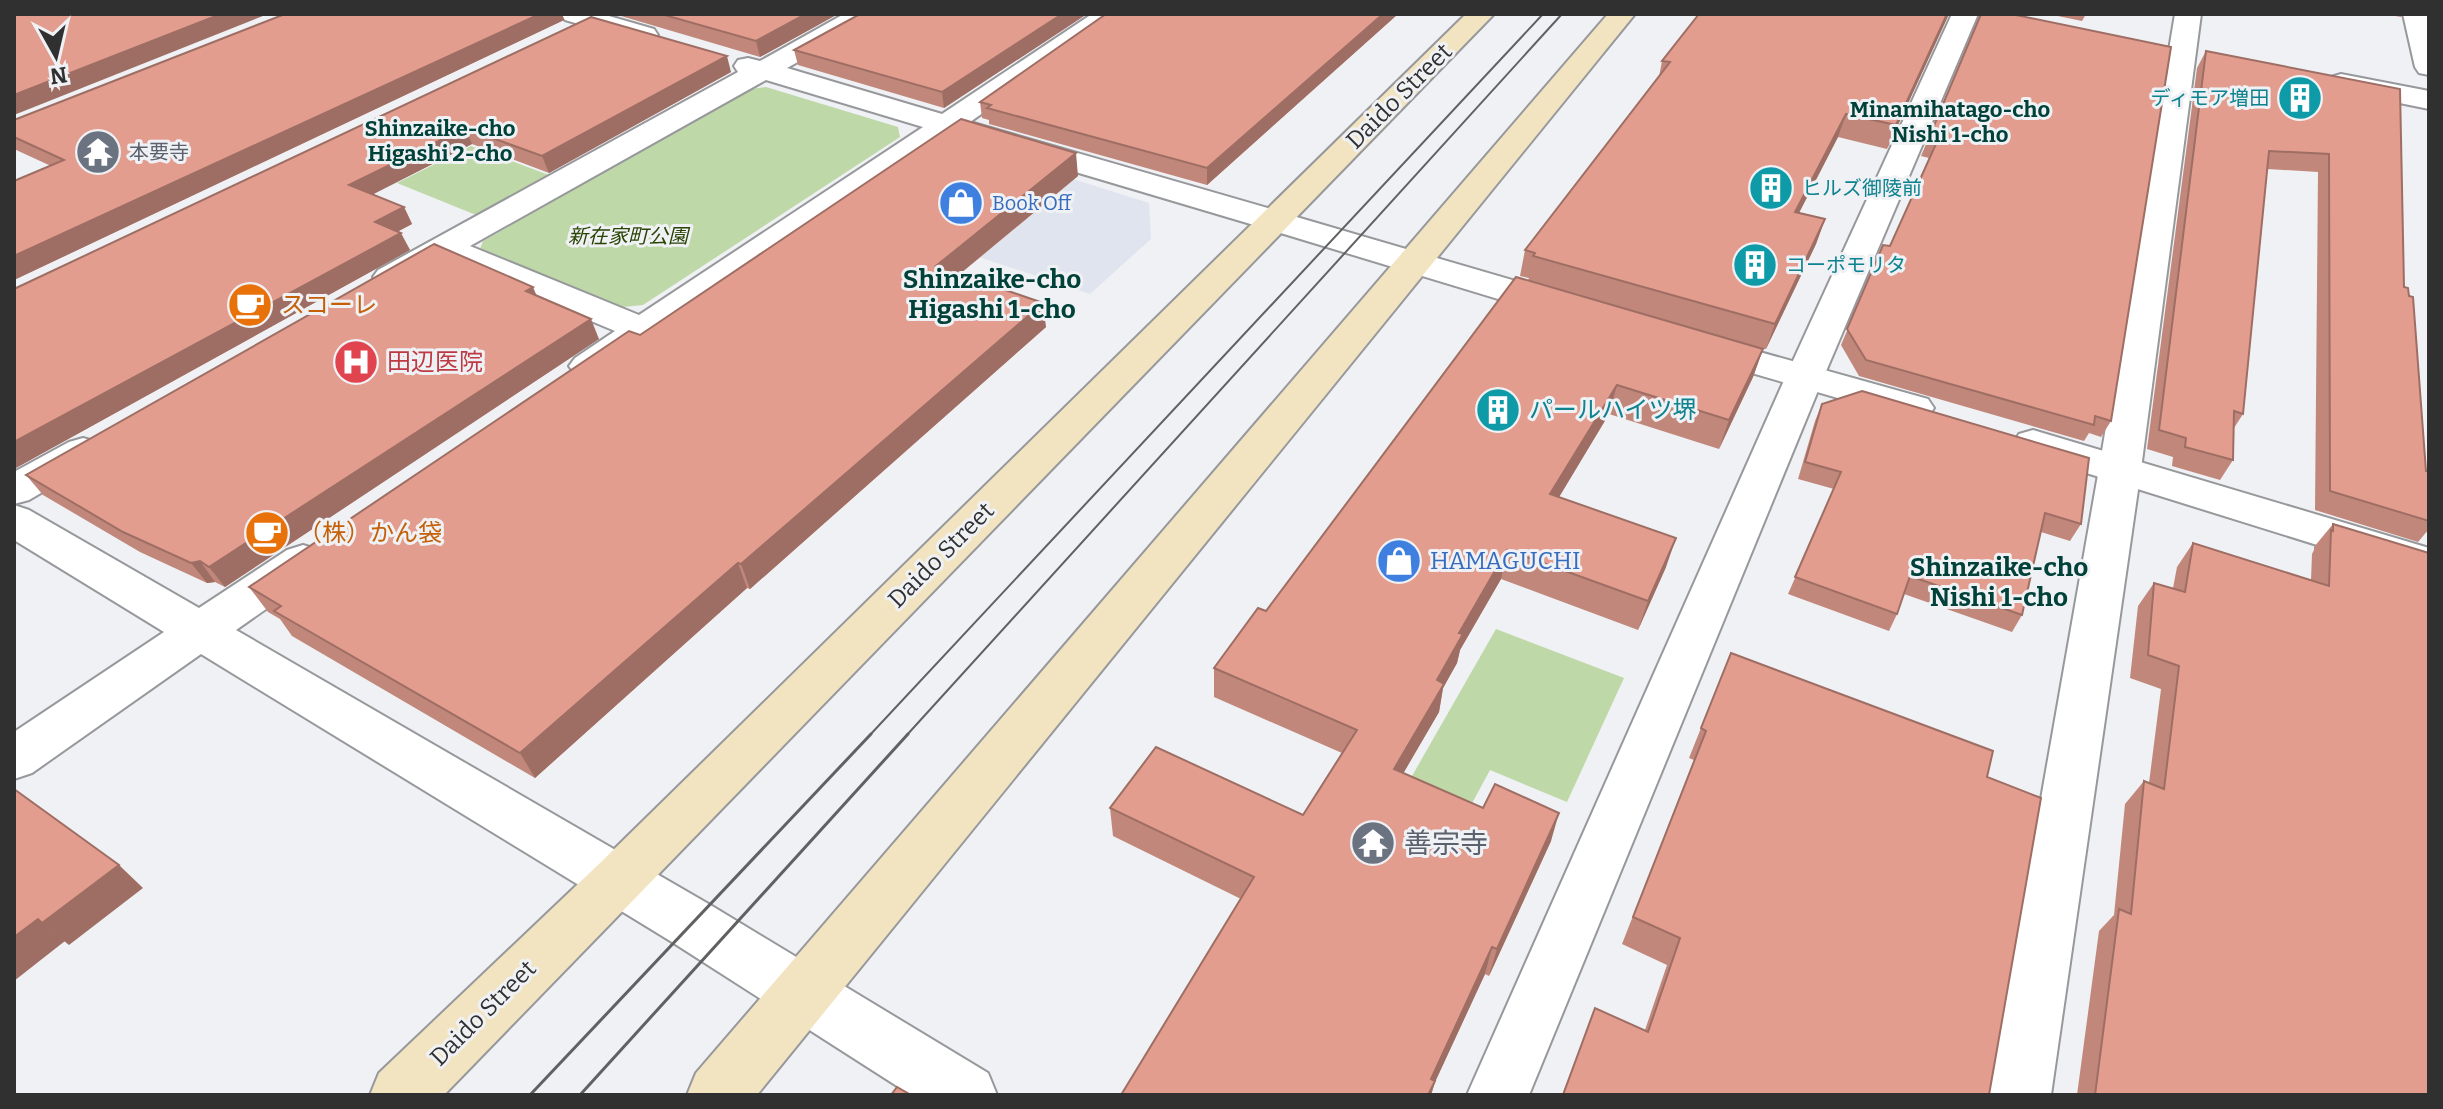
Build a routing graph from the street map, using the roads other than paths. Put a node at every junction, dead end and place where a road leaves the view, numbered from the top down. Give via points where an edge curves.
1 (864, 14) edge
2 (1110, 14) edge
3 (1481, 14) edge
4 (1622, 14) edge
5 (1965, 14) edge
6 (2416, 14) edge
7 (591, 16) edge
8 (551, 40) edge
9 (664, 41) edge
10 (2184, 42) edge
11 (721, 58) edge
12 (2429, 67) edge
13 (763, 71) junction
14 (2321, 79) edge
15 (2429, 100) edge
16 (944, 125) junction
17 (1276, 221) junction
18 (442, 247) junction
19 (1414, 264) junction
20 (359, 294) edge
21 (1599, 317) edge
22 (642, 329) junction
23 (1658, 334) edge
24 (1805, 376) junction
25 (564, 382) edge
26 (1955, 420) edge
27 (2000, 434) edge
28 (111, 435) edge
29 (2120, 469) junction
30 (14, 490) edge
31 (14, 520) edge
32 (331, 541) edge
33 (2429, 564) edge
34 (202, 630) junction
35 (14, 758) edge
36 (618, 881) junction
37 (803, 993) junction
38 (401, 1095) edge
39 (718, 1095) edge
40 (966, 1095) edge
41 (1498, 1095) edge
42 (2020, 1095) edge

1 - 13 street
2 - 16 street
3 - 17 main road, Daido Street
4 - 19 main road
5 - 24 street
6 - 12 street
7 - 8 street
7 - 9 street
10 - 29 street
11 - 13 street
13 - 16 street
13 - 18 street
14 - 15 street
16 - 17 street
16 - 22 street
17 - 19 street
17 - 36 main road, Daido Street
18 - 20 street
18 - 22 street
19 - 21 street
19 - 37 main road
22 - 25 street
23 - 24 street
24 - 26 street
24 - 41 street
27 - 29 street
28 - 30 street
29 - 33 street
29 - 42 street
31 - 34 street
32 - 34 street
34 - 35 street
34 - 36 street
36 - 37 street
36 - 38 main road, Daido Street
37 - 39 main road
37 - 40 street

